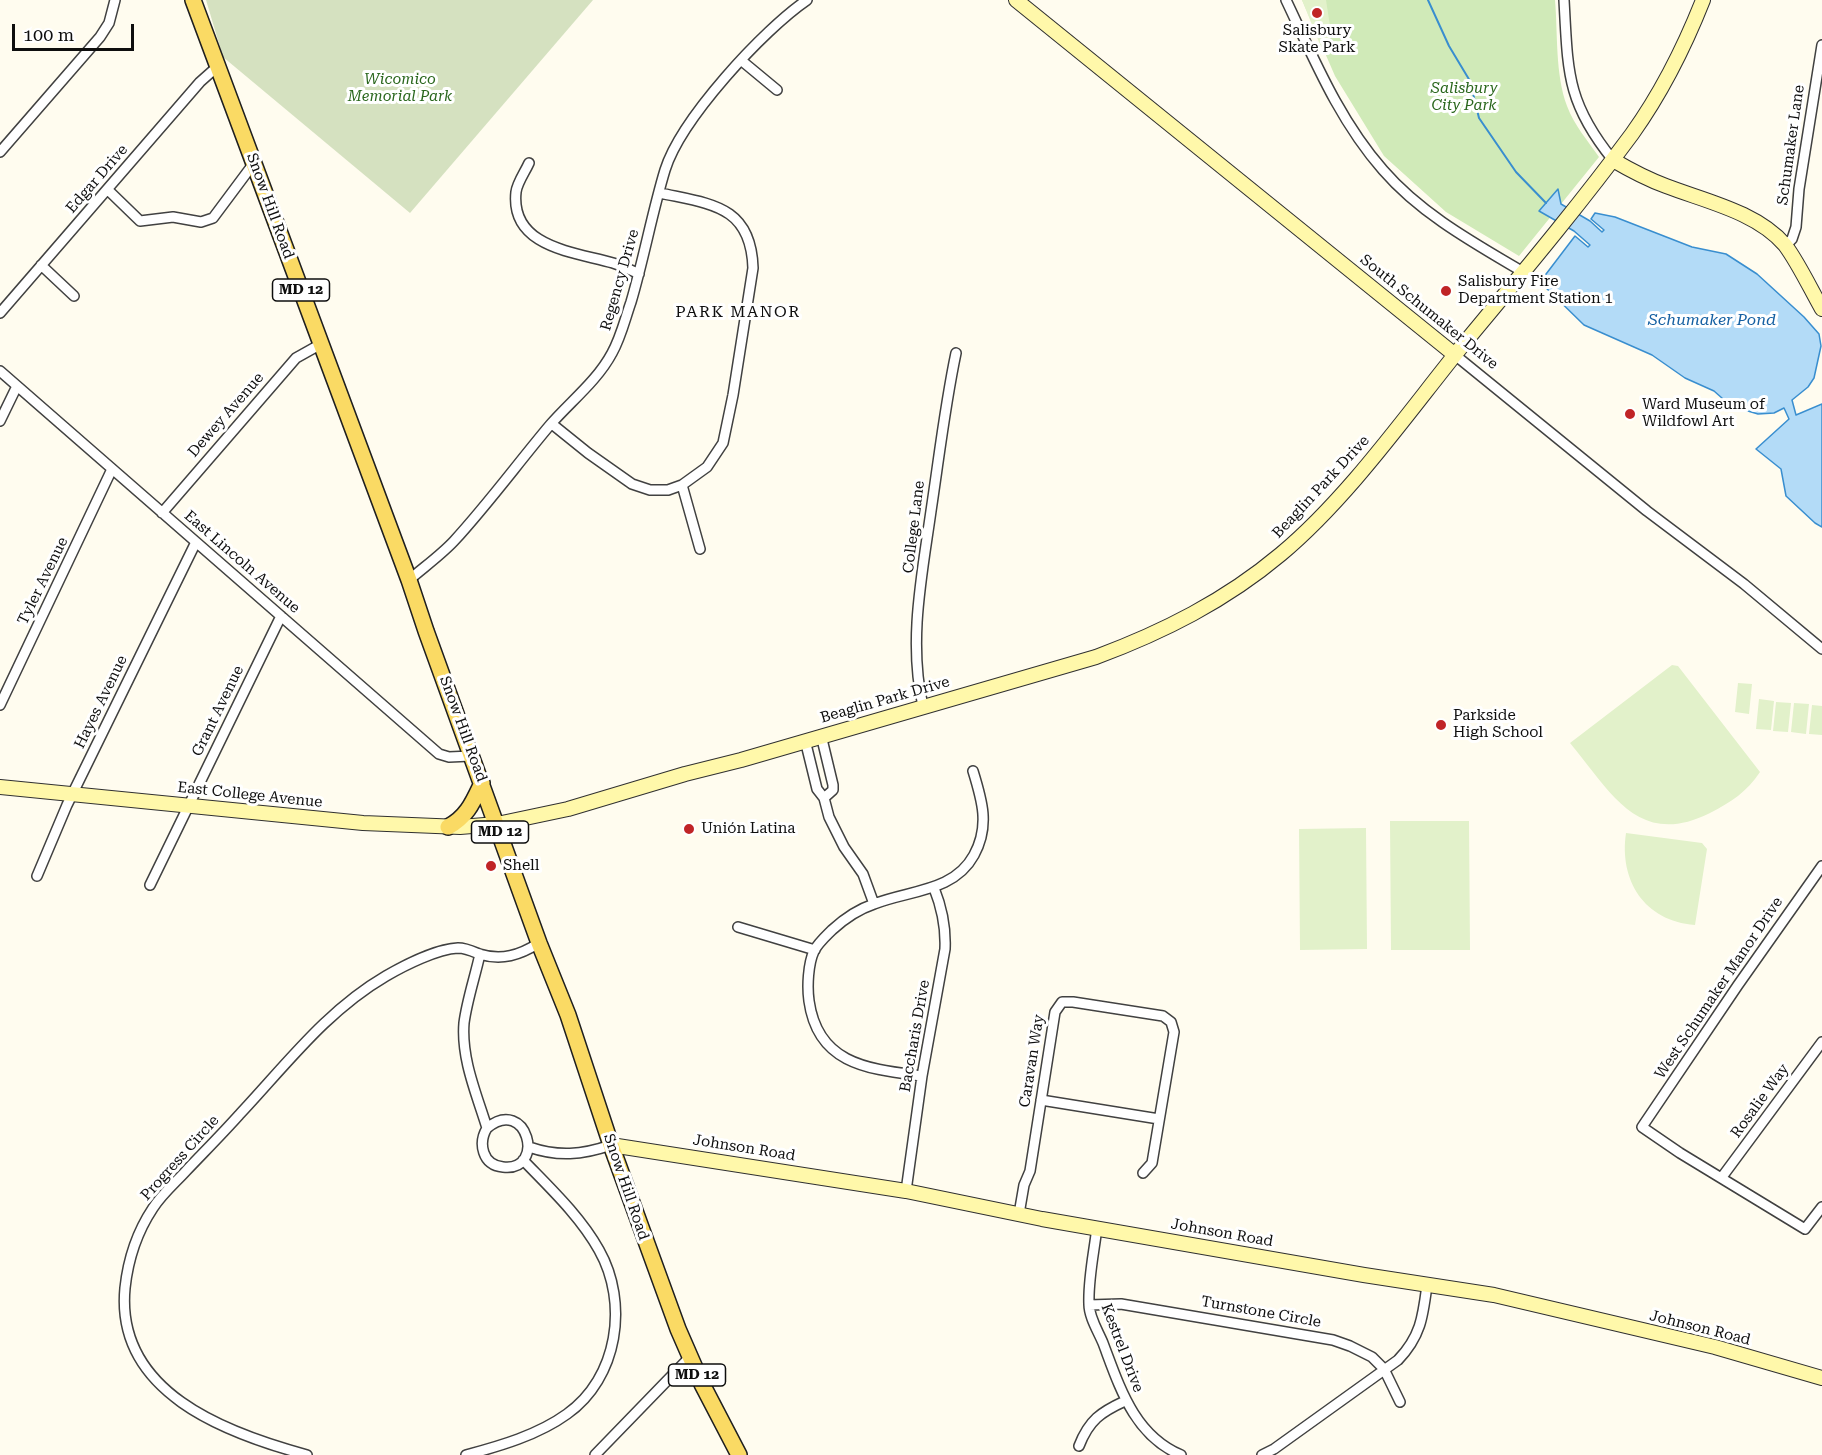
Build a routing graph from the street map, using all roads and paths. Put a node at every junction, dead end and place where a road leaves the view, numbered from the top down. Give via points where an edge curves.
1 (115, 0) edge
2 (193, 0) edge
3 (807, 0) edge
4 (1016, 0) edge
5 (1286, 0) edge
6 (1564, 0) edge
7 (1703, 0) edge
8 (1822, 45) edge
9 (742, 61) junction
10 (218, 66) junction
11 (777, 90) dead end
12 (0, 152) edge
13 (1613, 160) junction
14 (254, 163) junction
15 (529, 163) dead end
16 (108, 190) junction
17 (660, 193) junction
18 (1785, 246) junction
19 (41, 265) junction
20 (1523, 272) junction
21 (639, 274) junction
22 (74, 296) dead end
23 (1822, 309) edge
24 (0, 313) edge
25 (321, 344) junction
26 (956, 352) dead end
27 (1455, 355) junction
28 (0, 371) edge
29 (17, 386) junction
30 (0, 421) edge
31 (552, 423) junction
32 (112, 470) junction
33 (682, 485) junction
34 (162, 513) junction
35 (196, 542) junction
36 (700, 549) dead end
37 (410, 580) junction
38 (281, 616) junction
39 (1822, 649) edge
40 (0, 705) edge
41 (923, 706) junction
42 (820, 735) junction
43 (805, 740) junction
44 (471, 756) junction
45 (973, 771) dead end
46 (482, 783) junction
47 (0, 787) edge
48 (72, 795) junction
49 (824, 798) junction
50 (189, 804) junction
51 (497, 824) junction
52 (448, 827) junction
53 (1822, 866) edge
54 (37, 876) dead end
55 (150, 885) dead end
56 (934, 888) junction
57 (874, 904) junction
58 (738, 927) dead end
59 (539, 943) junction
60 (815, 950) junction
61 (480, 954) junction
62 (1822, 1042) edge
63 (922, 1076) junction
64 (1041, 1100) junction
65 (1159, 1119) junction
66 (487, 1128) junction
67 (611, 1145) junction
68 (529, 1147) junction
69 (523, 1160) junction
70 (1143, 1173) dead end
71 (1722, 1177) junction
72 (906, 1191) junction
73 (1822, 1208) edge
74 (1019, 1214) junction
75 (1097, 1227) junction
76 (1427, 1285) junction
77 (1089, 1305) junction
78 (689, 1358) junction
79 (1384, 1370) junction
80 (1822, 1378) edge
81 (1125, 1401) junction
82 (1400, 1402) dead end
83 (1079, 1446) dead end
84 (307, 1455) edge
85 (466, 1455) edge
86 (595, 1455) edge
87 (739, 1455) edge
88 (1182, 1455) edge
89 (1262, 1455) edge

1 - 12 street via 109,23 100,37
2 - 10 main road, Snow Hill Road / MD 12
3 - 9 street, Regency Drive via 776,24
4 - 27 street, South Schumaker Drive
5 - 20 street via 1332,97 1383,171 1450,227
6 - 13 street via 1567,61 1575,99 1592,132
7 - 13 street, Beaglin Park Drive via 1662,88
8 - 18 street, Schumaker Lane via 1796,227
9 - 11 street
9 - 17 street, Regency Drive via 683,130 665,169
10 - 14 main road, Snow Hill Road / MD 12
10 - 16 street, Edgar Drive
13 - 18 street via 1636,174 1741,214
13 - 20 street, Beaglin Park Drive
14 - 16 street via 213,218 201,222 172,217 140,220
14 - 25 main road, Snow Hill Road / MD 12
15 - 21 street via 516,191 516,211 527,230 550,246
16 - 19 street, Edgar Drive
17 - 21 street, Regency Drive
17 - 33 street via 707,202 730,214 746,233 752,250 753,268 723,443 707,466
18 - 23 street
19 - 22 street
19 - 24 street, Edgar Drive
20 - 27 street, Beaglin Park Drive
21 - 31 street, Regency Drive via 612,354
25 - 34 street, Dewey Avenue via 296,358
25 - 37 main road, Snow Hill Road / MD 12
26 - 41 street, College Lane via 917,621 917,681
27 - 39 street, South Schumaker Drive
27 - 41 street, Beaglin Park Drive via 1314,523 1282,553 1225,595 1180,622 1129,645
28 - 29 street, East Lincoln Avenue
29 - 30 street
29 - 32 street, East Lincoln Avenue
31 - 33 street via 632,484 650,490
31 - 37 street, Regency Drive via 453,542
32 - 34 street, East Lincoln Avenue
32 - 40 street, Tyler Avenue
33 - 36 street
34 - 35 street, East Lincoln Avenue
35 - 38 street, East Lincoln Avenue
35 - 48 street, Hayes Avenue
37 - 44 main road, Snow Hill Road / MD 12
38 - 44 street, East Lincoln Avenue via 439,754
38 - 50 street, Grant Avenue
41 - 42 street, Beaglin Park Drive
42 - 43 street, Beaglin Park Drive
42 - 49 street via 833,785
43 - 49 street via 817,789
43 - 51 street, Beaglin Park Drive via 568,809
44 - 46 main road, Snow Hill Road / MD 12
45 - 56 street via 984,809 981,837 974,856 964,867 945,884
46 - 51 main road, Snow Hill Road / MD 12
46 - 52 main road via 469,810
47 - 48 street, East College Avenue
48 - 50 street, East College Avenue
48 - 54 street, Hayes Avenue
49 - 57 street via 836,833 863,874
50 - 52 street, East College Avenue via 363,823
50 - 55 street, Grant Avenue
51 - 52 street, East College Avenue
51 - 59 main road, Snow Hill Road / MD 12
53 - 71 street, West Schumaker Manor Drive via 1642,1127
56 - 57 street
56 - 63 street, Baccharis Drive via 943,917 945,949
57 - 60 street via 846,919
58 - 60 street
59 - 61 street, Progress Circle via 510,956
59 - 67 main road, Snow Hill Road / MD 12 via 568,1015
60 - 63 street via 808,993 811,1015 822,1038 848,1061
61 - 66 street via 464,1023 464,1044 466,1063
61 - 84 street, Progress Circle via 459,948 428,956 387,976 342,1006 164,1193 146,1220 130,1257 123,1309 132,1346 145,1368 198,1413 249,1438
62 - 71 street, Rosalie Way
63 - 72 street, Baccharis Drive
64 - 65 street
64 - 65 street, Caravan Way via 1055,1012 1062,1002 1163,1016 1172,1022 1174,1032
64 - 74 street, Caravan Way
65 - 70 street, Caravan Way via 1152,1162
66 - 68 street via 500,1121 514,1122 525,1131
66 - 69 street via 482,1150 491,1163 504,1168
67 - 68 street via 572,1155
67 - 72 street, Johnson Road
67 - 78 main road, Snow Hill Road / MD 12
68 - 69 street
69 - 85 street via 581,1223 600,1251 613,1285 615,1331 605,1368 583,1401 566,1415 514,1440
71 - 73 street via 1805,1229
72 - 74 street, Johnson Road
74 - 75 street, Johnson Road
75 - 76 street, Johnson Road
75 - 77 street, Kestrel Drive
76 - 79 street via 1419,1331 1408,1349
76 - 80 street, Johnson Road via 1499,1296 1580,1315 1715,1347
77 - 79 street, Turnstone Circle via 1121,1304 1333,1340 1372,1357
77 - 81 street, Kestrel Drive
78 - 86 street
78 - 87 main road, Snow Hill Road / MD 12
79 - 82 street, Turnstone Circle
79 - 89 street
81 - 83 street via 1102,1412 1085,1431
81 - 88 street, Kestrel Drive via 1149,1434

